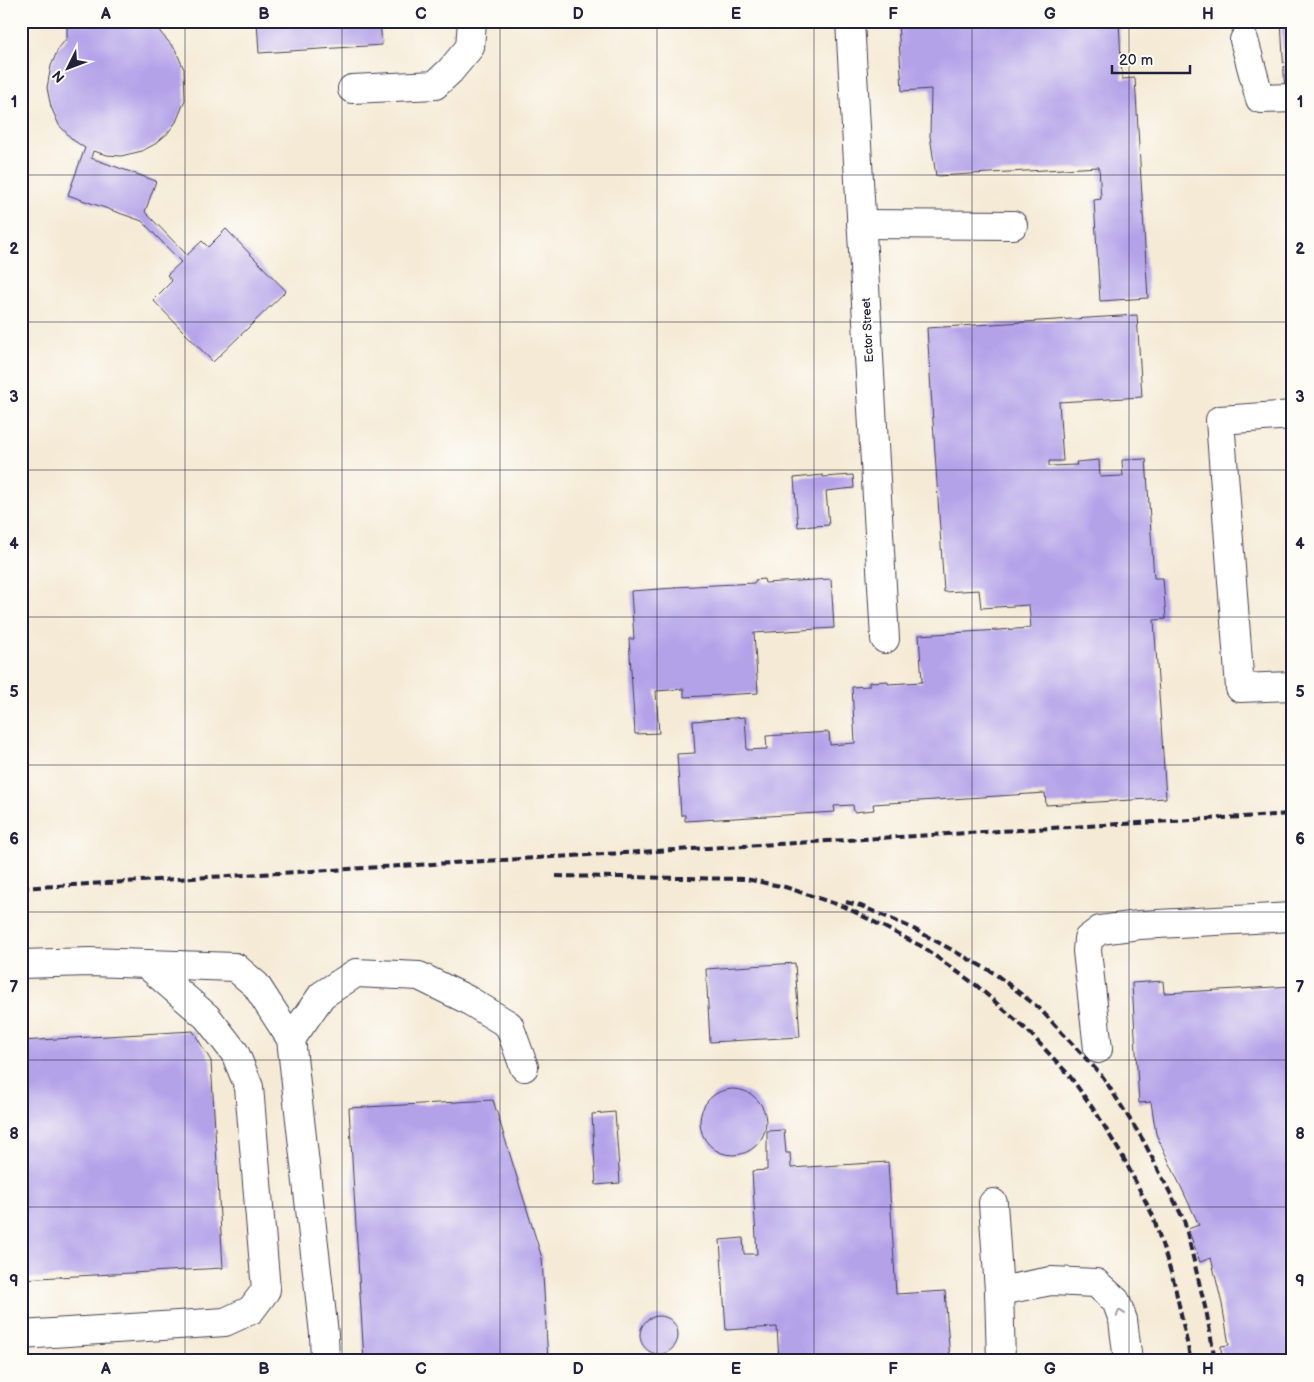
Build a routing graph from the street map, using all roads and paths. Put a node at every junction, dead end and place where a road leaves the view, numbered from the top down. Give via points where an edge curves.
1 (472, 21) edge
2 (850, 21) edge
3 (1244, 40) dead end
4 (352, 89) dead end
5 (1293, 98) edge
6 (862, 224) junction
7 (1014, 225) dead end
8 (1293, 415) edge
9 (885, 639) dead end
10 (1293, 686) edge
11 (1293, 917) edge
12 (21, 964) edge
13 (146, 964) junction
14 (291, 1038) junction
15 (1098, 1049) dead end
16 (524, 1067) dead end
17 (993, 1203) dead end
18 (999, 1291) junction
19 (21, 1335) edge
20 (324, 1361) edge
21 (1001, 1361) edge
22 (1128, 1361) edge

1 - 4 street via 470,47 435,85
2 - 6 street, Ector Street
3 - 5 street via 1260,99
6 - 7 street
6 - 9 street, Ector Street
8 - 10 street via 1220,420 1240,688
11 - 15 street via 1100,930 1088,939 1087,952
12 - 13 street
13 - 14 street via 235,967 256,985
13 - 19 street via 207,1017 235,1053 249,1087 266,1290 251,1310 225,1322
14 - 16 street via 322,995 356,973 418,976 468,1000 509,1025
14 - 20 street via 324,1334
17 - 18 street
18 - 21 street
22 -> 18 street via 1123,1320 1116,1301 1096,1283 1051,1281

